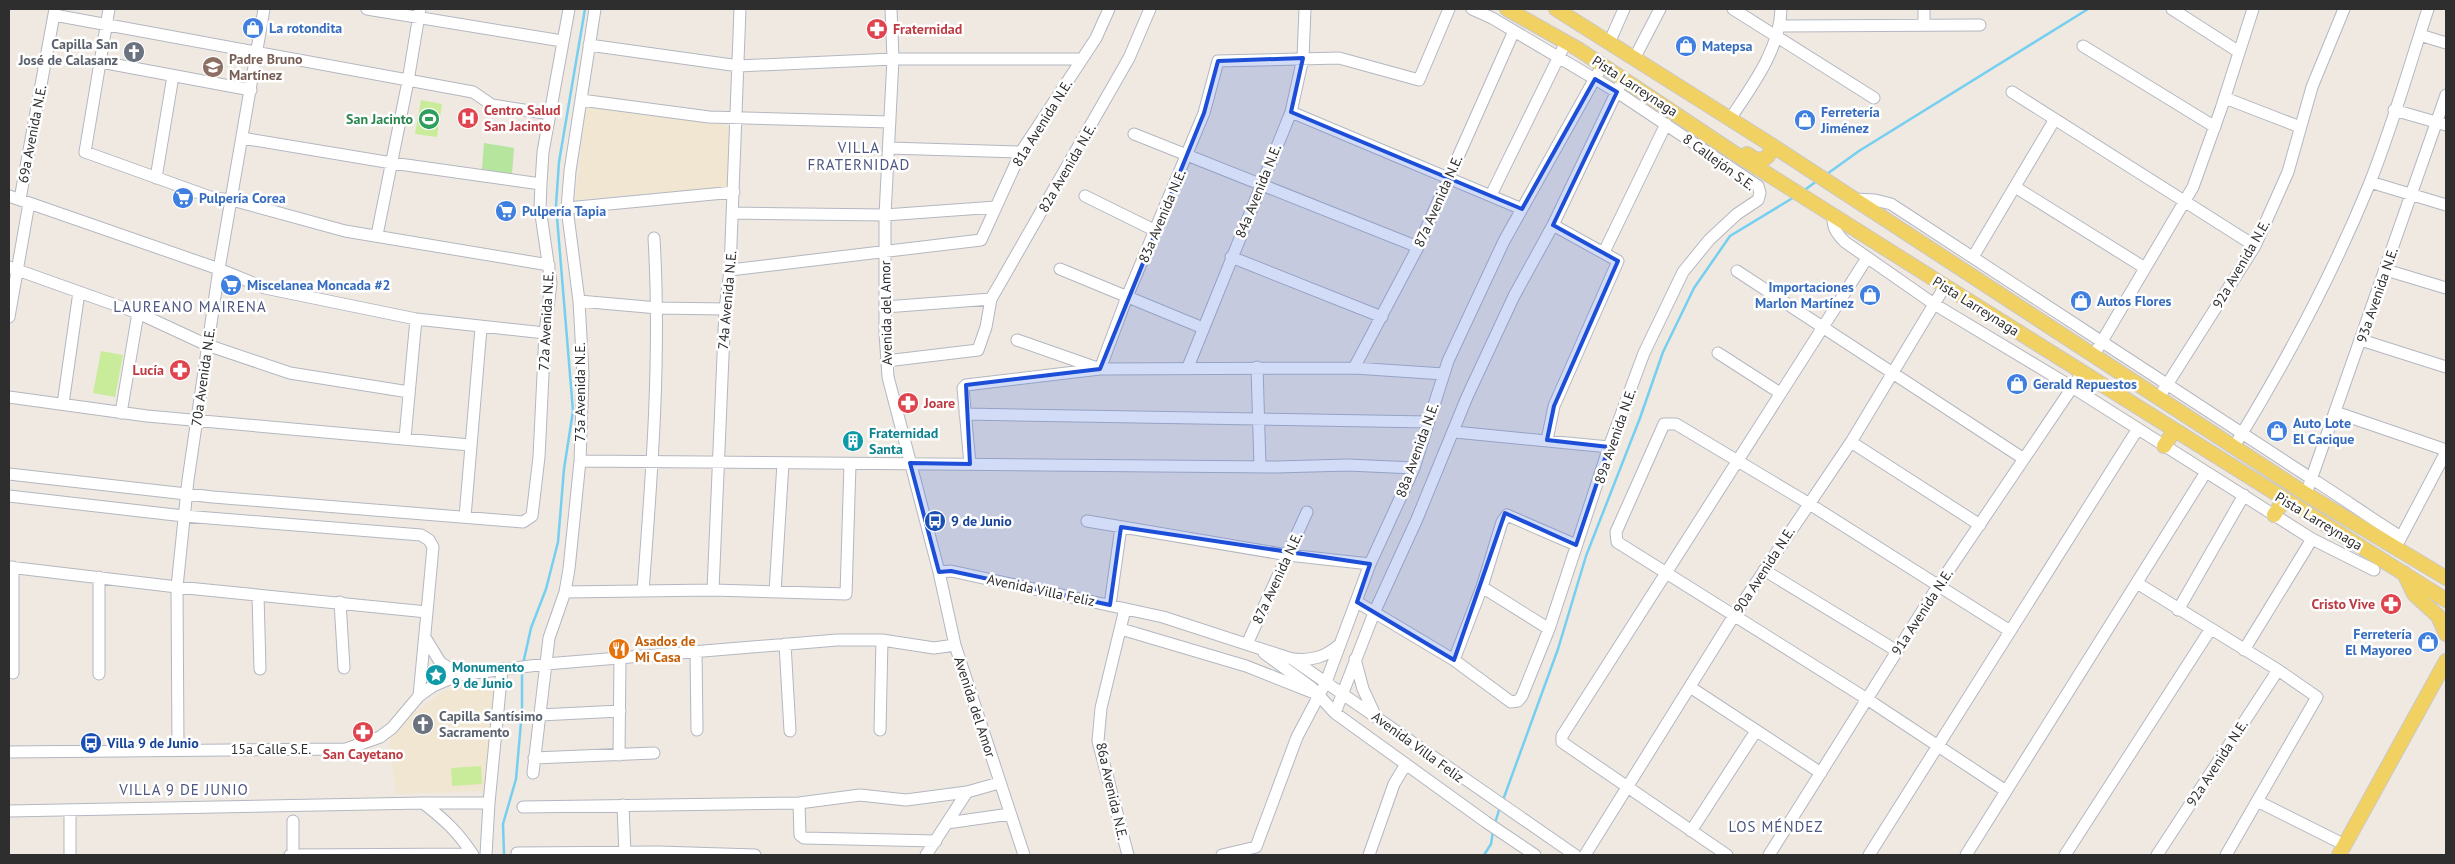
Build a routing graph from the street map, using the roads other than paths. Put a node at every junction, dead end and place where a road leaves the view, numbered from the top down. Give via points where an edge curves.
1 (109, 9) edge
2 (264, 9) edge
3 (366, 9) edge
4 (568, 9) edge
5 (596, 9) edge
6 (740, 9) edge
7 (891, 9) edge
8 (1109, 9) edge
9 (1150, 9) edge
10 (1305, 9) edge
11 (1449, 9) edge
12 (1472, 9) edge
13 (1507, 9) edge
14 (1556, 9) edge
15 (1624, 9) edge
16 (1660, 9) edge
17 (1734, 9) edge
18 (1781, 9) edge
19 (1924, 9) edge
20 (2172, 9) edge
21 (2253, 9) edge
22 (2344, 9) edge
23 (2428, 9) edge
24 (54, 12) edge
25 (419, 14) edge
26 (106, 25) junction
27 (1924, 25) junction
28 (1980, 25) dead end
29 (1514, 31) junction
30 (1779, 31) junction
31 (2420, 35) junction
32 (562, 41) junction
33 (1609, 43) junction
34 (2446, 43) edge
35 (588, 45) junction
36 (1572, 46) junction
37 (2084, 46) dead end
38 (256, 52) junction
39 (2240, 52) junction
40 (1557, 56) junction
41 (1303, 58) junction
42 (893, 59) junction
43 (1082, 59) junction
44 (1634, 59) junction
45 (101, 62) junction
46 (1603, 65) junction
47 (739, 66) junction
48 (173, 76) junction
49 (1595, 78) junction
50 (1623, 79) junction
51 (408, 81) junction
52 (251, 90) junction
53 (1617, 92) junction
54 (2012, 92) dead end
55 (2446, 95) edge
56 (1874, 98) dead end
57 (2225, 98) junction
58 (580, 100) junction
59 (2394, 110) junction
60 (1291, 112) junction
61 (550, 114) junction
62 (1730, 118) junction
63 (737, 119) junction
64 (2055, 119) junction
65 (890, 122) junction
66 (2442, 123) edge
67 (1666, 124) junction
68 (2215, 127) junction
69 (2300, 127) junction
70 (1701, 129) junction
71 (1134, 134) dead end
72 (242, 138) junction
73 (1773, 146) junction
74 (889, 148) junction
75 (1021, 152) junction
76 (1187, 156) junction
77 (1727, 156) junction
78 (392, 163) junction
79 (1449, 177) junction
80 (156, 178) junction
81 (2370, 182) junction
82 (541, 184) junction
83 (1260, 185) junction
84 (2015, 187) junction
85 (734, 192) junction
86 (1760, 193) joint
87 (1491, 195) junction
88 (2412, 195) junction
89 (1085, 196) dead end
90 (1847, 196) junction
91 (19, 199) edge
92 (232, 200) junction
93 (2184, 202) junction
94 (2446, 205) edge
95 (996, 207) junction
96 (567, 208) junction
97 (1522, 209) junction
98 (733, 212) junction
99 (885, 214) junction
100 (1833, 214) junction
101 (1553, 225) junction
102 (1156, 231) junction
103 (377, 236) junction
104 (654, 238) dead end
105 (2255, 246) junction
106 (1418, 247) junction
107 (1604, 252) junction
108 (885, 253) junction
109 (1231, 257) junction
110 (1973, 257) junction
111 (1867, 258) junction
112 (549, 265) junction
113 (2145, 268) junction
114 (12, 269) edge
115 (219, 269) junction
116 (1060, 269) dead end
117 (1918, 269) junction
118 (730, 270) junction
119 (2386, 270) junction
120 (1737, 271) dead end
121 (1945, 286) junction
122 (2446, 288) edge
123 (79, 292) junction
124 (2004, 296) junction
125 (1127, 297) junction
126 (991, 299) junction
127 (579, 301) junction
128 (1934, 304) junction
129 (885, 307) junction
130 (658, 308) junction
131 (724, 309) junction
132 (138, 313) junction
133 (9, 317) edge
134 (1382, 317) junction
135 (416, 319) junction
136 (1821, 327) junction
137 (481, 328) junction
138 (1203, 328) junction
139 (545, 333) junction
140 (1016, 340) dead end
141 (2361, 340) junction
142 (2101, 343) junction
143 (207, 345) junction
144 (1718, 353) dead end
145 (2093, 356) junction
146 (886, 361) junction
147 (2446, 366) edge
148 (1188, 367) junction
149 (1257, 367) junction
150 (1354, 368) junction
151 (1100, 369) junction
152 (1893, 372) junction
153 (2082, 373) junction
154 (1444, 374) junction
155 (2167, 385) junction
156 (2072, 387) junction
157 (409, 392) junction
158 (1780, 393) junction
159 (9, 397) edge
160 (2159, 397) junction
161 (63, 404) junction
162 (2336, 412) junction
163 (121, 413) junction
164 (965, 414) junction
165 (1259, 419) junction
166 (196, 420) junction
167 (1428, 422) junction
168 (2137, 430) junction
169 (2174, 431) junction
170 (1455, 432) junction
171 (2241, 434) junction
172 (405, 438) junction
173 (1547, 440) junction
174 (1851, 442) junction
175 (470, 445) junction
176 (2164, 446) junction
177 (1609, 447) junction
178 (2233, 447) junction
179 (2446, 451) edge
180 (2024, 459) junction
181 (580, 461) junction
182 (1738, 461) junction
183 (653, 462) junction
184 (718, 462) junction
185 (783, 463) junction
186 (910, 463) junction
187 (850, 464) junction
188 (970, 464) junction
189 (1260, 466) junction
190 (1414, 468) junction
191 (2206, 472) junction
192 (9, 474) edge
193 (2311, 478) junction
194 (187, 494) junction
195 (2306, 494) junction
196 (9, 496) edge
197 (2244, 496) junction
198 (2284, 500) junction
199 (1808, 504) junction
200 (1307, 512) dead end
201 (2274, 515) junction
202 (184, 516) junction
203 (465, 517) junction
204 (1087, 521) dead end
205 (1980, 525) junction
206 (1121, 527) junction
207 (2312, 539) junction
208 (2399, 541) junction
209 (1576, 545) junction
210 (1288, 555) junction
211 (1370, 564) junction
212 (11, 567) edge
213 (1764, 570) junction
214 (2374, 570) dead end
215 (939, 572) junction
216 (2404, 572) junction
217 (1667, 573) junction
218 (2443, 573) edge
219 (99, 577) junction
220 (2137, 583) junction
221 (1938, 586) junction
222 (177, 587) junction
223 (1482, 587) junction
224 (713, 590) junction
225 (644, 591) junction
226 (564, 592) junction
227 (775, 592) junction
228 (258, 595) junction
229 (2446, 600) edge
230 (340, 602) junction
231 (1356, 602) junction
232 (1110, 605) junction
233 (1125, 608) junction
234 (2178, 610) junction
235 (427, 612) junction
236 (1374, 613) junction
237 (1735, 614) junction
238 (1122, 629) junction
239 (1549, 629) junction
240 (2210, 630) junction
241 (2010, 631) junction
242 (2446, 634) edge
243 (426, 639) junction
244 (882, 640) junction
245 (1341, 642) junction
246 (785, 644) junction
247 (955, 645) junction
248 (1252, 646) junction
249 (2244, 650) junction
250 (696, 651) junction
251 (1897, 651) junction
252 (620, 658) junction
253 (1292, 659) junction
254 (1355, 659) junction
255 (1454, 660) junction
256 (2446, 661) edge
257 (546, 664) junction
258 (344, 668) dead end
259 (505, 668) junction
260 (260, 669) dead end
261 (2278, 670) junction
262 (13, 673) dead end
263 (99, 674) dead end
264 (459, 675) junction
265 (1326, 682) junction
266 (1690, 687) junction
267 (1342, 692) junction
268 (1318, 694) junction
269 (419, 696) junction
270 (1867, 699) junction
271 (620, 712) junction
272 (1335, 713) junction
273 (540, 715) junction
274 (1376, 716) junction
275 (697, 730) dead end
276 (880, 730) dead end
277 (790, 731) dead end
278 (1756, 731) junction
279 (1940, 746) junction
280 (178, 748) junction
281 (9, 752) edge
282 (654, 753) dead end
283 (619, 755) junction
284 (534, 758) junction
285 (1406, 764) junction
286 (532, 773) dead end
287 (1821, 773) junction
288 (999, 783) junction
289 (1628, 788) junction
290 (2006, 791) junction
291 (967, 792) junction
292 (2257, 801) junction
293 (423, 803) junction
294 (489, 803) junction
295 (799, 803) junction
296 (623, 805) junction
297 (523, 807) dead end
298 (70, 810) junction
299 (9, 811) edge
300 (1010, 814) junction
301 (293, 821) dead end
302 (947, 823) junction
303 (1691, 831) junction
304 (936, 841) junction
305 (2342, 850) edge
306 (518, 854) dead end
307 (624, 854) edge
308 (70, 855) edge
309 (292, 855) edge
310 (473, 855) edge
311 (486, 855) edge
312 (754, 855) edge
313 (926, 855) edge
314 (1024, 855) edge
315 (1128, 855) edge
316 (1222, 855) edge
317 (1369, 855) edge
318 (1536, 855) edge
319 (1576, 855) edge
320 (1585, 855) edge
321 (1727, 855) edge
322 (1769, 855) edge
323 (1869, 855) edge
324 (1966, 855) edge
325 (2065, 855) edge
326 (2157, 855) edge
327 (2226, 855) edge

1 - 26 street
2 - 38 street, 70a Avenida N.E.
3 - 25 street
4 - 32 street, 72a Avenida N.E.
5 - 35 street, 73a Avenida N.E.
6 - 47 street, 74a Avenida N.E.
7 - 42 street, Avenida del Amor
8 - 43 street, 81a Avenida N.E.
9 - 126 street, 82a Avenida N.E. via 1120,74
10 - 41 street, 84a Avenida N.E.
11 - 41 street via 1419,80 1340,58
12 - 29 street, 8 Callejón S.E.
13 - 36 main road, Pista Larreynaga
14 - 33 main road, Pista Larreynaga
15 - 33 street
16 - 44 street
17 - 30 street
18 - 30 street
19 - 27 street
20 - 39 street
21 - 39 street
22 - 69 street, 92a Avenida N.E.
23 - 31 street
24 - 26 street
24 - 91 street, 69a Avenida N.E.
25 - 32 street
25 - 51 street
26 - 38 street
26 - 45 street
27 - 28 street
27 - 30 street
29 - 40 street, 8 Callejón S.E.
29 - 79 street, 87a Avenida N.E.
30 - 56 street
30 - 62 street via 1747,94
31 - 34 street
31 - 59 street
32 - 61 street, 72a Avenida N.E.
33 - 36 main road via 1596,39
33 - 44 main road, Pista Larreynaga
35 - 47 street
35 - 58 street, 73a Avenida N.E.
36 - 40 street
36 - 46 main road, Pista Larreynaga
37 - 68 street
38 - 51 street
38 - 52 street, 70a Avenida N.E.
39 - 57 street
40 - 49 street, 8 Callejón S.E.
40 - 87 street
41 - 60 street, 84a Avenida N.E.
41 - 76 street, 83a Avenida N.E. via 1218,61 1204,113
42 - 43 street
42 - 47 street
42 - 65 street, Avenida del Amor
43 - 75 street, 81a Avenida N.E.
44 - 62 main road, Pista Larreynaga
45 - 48 street
45 - 80 street via 85,152
46 - 49 street, 88a Avenida N.E.
46 - 50 main road, Pista Larreynaga
47 - 63 street, 74a Avenida N.E.
48 - 52 street
48 - 80 street
49 - 53 street, 8 Callejón S.E.
49 - 97 street, 88a Avenida N.E.
50 - 53 street, 88a Avenida N.E.
50 - 70 main road, Pista Larreynaga
51 - 61 street via 473,92 492,106
51 - 78 street
52 - 72 street, 70a Avenida N.E.
53 - 67 street, 8 Callejón S.E.
53 - 101 street, 88a Avenida N.E.
54 - 64 street
55 - 66 street, 93a Avenida N.E.
57 - 68 street
57 - 69 street
58 - 63 street
58 - 96 street, 73a Avenida N.E.
59 - 66 street
59 - 81 street
60 - 79 street
60 - 83 street, 84a Avenida N.E.
61 - 82 street, 72a Avenida N.E.
62 - 73 main road, Pista Larreynaga
63 - 65 street
63 - 85 street, 74a Avenida N.E.
64 - 84 street
64 - 93 street
65 - 74 street, Avenida del Amor
66 - 88 street, 93a Avenida N.E.
67 - 77 street, 8 Callejón S.E.
67 - 107 street
68 - 93 street via 2193,187
69 - 105 street, 92a Avenida N.E. via 2288,172
70 - 73 main road via 1710,131 1755,159 1763,160
70 - 77 main road, Pista Larreynaga
71 - 76 street
72 - 78 street
72 - 92 street, 70a Avenida N.E.
73 - 90 main road, Pista Larreynaga
74 - 75 street
74 - 99 street, Avenida del Amor
75 - 95 street, 81a Avenida N.E.
76 - 83 street
76 - 102 street, 83a Avenida N.E.
77 - 86 street, 8 Callejón S.E. via 1758,186
77 - 100 main road, Pista Larreynaga via 1792,188
78 - 82 street
78 - 103 street
79 - 87 street
79 - 106 street, 87a Avenida N.E.
80 - 92 street via 213,198
81 - 88 street
81 - 171 street via 2311,311
82 - 112 street, 72a Avenida N.E. via 540,208
83 - 106 street
83 - 109 street, 84a Avenida N.E.
84 - 110 street
84 - 113 street
85 - 96 street
85 - 98 street, 74a Avenida N.E.
86 - 177 street, 89a Avenida N.E. via 1758,200 1709,240 1683,272 1644,353
87 - 97 street
88 - 94 street
88 - 119 street, 93a Avenida N.E.
89 - 102 street
90 - 100 main road
90 - 110 street via 1890,204
90 - 124 main road, Pista Larreynaga
91 - 114 street, 69a Avenida N.E.
91 - 115 street
92 - 103 street via 344,231
92 - 115 street, 70a Avenida N.E.
93 - 105 street
93 - 113 street
95 - 99 street
95 - 108 street, 81a Avenida N.E. via 981,240
96 - 127 street, 73a Avenida N.E.
97 - 154 street, 88a Avenida N.E. via 1504,241
98 - 99 street
98 - 118 street, 74a Avenida N.E.
99 - 108 street, Avenida del Amor
100 - 111 street via 1832,224 1837,234
100 - 117 main road, Pista Larreynaga
101 - 107 street
101 - 170 street, 88a Avenida N.E. via 1514,296
102 - 125 street, 83a Avenida N.E.
103 - 112 street
104 - 130 street
105 - 155 street, 92a Avenida N.E.
106 - 134 street, 87a Avenida N.E.
107 - 173 street via 1617,258 1618,264 1554,406
108 - 118 street
108 - 129 street, Avenida del Amor
109 - 134 street
109 - 138 street, 84a Avenida N.E.
110 - 142 street
111 - 128 street
111 - 136 street
112 - 139 street, 72a Avenida N.E. via 551,283
113 - 142 street
114 - 123 street
114 - 133 street, 69a Avenida N.E.
115 - 135 street via 265,288
115 - 143 street, 70a Avenida N.E.
116 - 125 street
117 - 121 main road, Pista Larreynaga
117 - 124 main road via 1931,273 1981,305 2000,303
118 - 131 street, 74a Avenida N.E.
119 - 122 street
119 - 141 street, 93a Avenida N.E.
120 - 136 street
121 - 128 street, 90a Avenida N.E.
121 - 153 main road, Pista Larreynaga
123 - 132 street
123 - 161 street
124 - 145 main road, Pista Larreynaga
125 - 138 street
125 - 151 street, 83a Avenida N.E.
126 - 129 street
126 - 146 street, 82a Avenida N.E. via 978,350
127 - 130 street
127 - 181 street, 73a Avenida N.E. via 583,374
128 - 152 street, 90a Avenida N.E.
128 - 156 street
129 - 146 street, Avenida del Amor
130 - 131 street
130 - 183 street
131 - 184 street, 74a Avenida N.E.
132 - 143 street
132 - 163 street
134 - 150 street, 87a Avenida N.E.
135 - 137 street
135 - 157 street
136 - 152 street
136 - 158 street
137 - 139 street
137 - 175 street
138 - 148 street, 84a Avenida N.E.
139 - 203 street, 72a Avenida N.E. via 542,418 532,516 523,522
140 - 151 street
141 - 147 street
141 - 162 street, 93a Avenida N.E.
142 - 145 street
142 - 155 street
143 - 157 street via 290,373
143 - 166 street, 70a Avenida N.E.
144 - 158 street
145 - 160 main road, Pista Larreynaga
146 - 186 street, Avenida del Amor
148 - 149 street
148 - 151 street
149 - 150 street
149 - 165 street
150 - 154 street
151 - 164 street via 966,385 963,388
152 - 174 street, 90a Avenida N.E.
152 - 180 street
153 - 156 street, 91a Avenida N.E.
153 - 169 main road, Pista Larreynaga
154 - 167 street, 88a Avenida N.E.
155 - 160 street, 92a Avenida N.E.
155 - 171 street
156 - 168 street
156 - 180 street, 91a Avenida N.E.
157 - 172 street
158 - 182 street
159 - 161 street
160 - 178 main road, Pista Larreynaga
161 - 163 street
162 - 179 street
162 - 193 street, 93a Avenida N.E.
163 - 166 street
164 - 165 street
164 - 188 street
165 - 167 street
165 - 189 street
166 - 172 street
166 - 194 street, 70a Avenida N.E.
167 - 190 street, 88a Avenida N.E.
168 - 176 street
168 - 241 street
169 - 176 main road
169 - 198 main road, Pista Larreynaga
170 - 173 street
170 - 236 street, 88a Avenida N.E.
171 - 178 street
171 - 193 street
172 - 175 street
173 - 177 street
174 - 199 street, 90a Avenida N.E.
174 - 205 street
175 - 203 street
176 - 191 street
177 - 209 street, 89a Avenida N.E.
178 - 195 main road, Pista Larreynaga
179 - 208 street
180 - 205 street, 91a Avenida N.E.
181 - 183 street
181 - 226 street, 73a Avenida N.E.
182 - 199 street
182 - 217 street
182 - 217 street via 1676,424 1664,424 1616,538 1617,542
183 - 184 street
183 - 225 street
184 - 185 street
184 - 224 street, 74a Avenida N.E.
185 - 187 street
185 - 227 street
186 - 187 street
186 - 188 street
186 - 215 street, Avenida del Amor
187 - 227 street via 846,594
188 - 189 street
189 - 190 street
190 - 211 street, 88a Avenida N.E.
191 - 197 street
191 - 220 street
192 - 194 street
193 - 195 street, 93a Avenida N.E.
193 - 208 street
194 - 202 street, 70a Avenida N.E.
194 - 203 street
195 - 208 main road, Pista Larreynaga
196 - 202 street
197 - 201 street
197 - 234 street
198 - 201 main road
198 - 216 main road, Pista Larreynaga
199 - 213 street, 90a Avenida N.E.
199 - 221 street
200 - 210 street, 87a Avenida N.E.
201 - 207 street
202 - 222 street, 70a Avenida N.E.
202 - 235 street via 421,535 433,548
204 - 206 street
205 - 221 street, 91a Avenida N.E.
206 - 210 street
206 - 232 street
207 - 214 street
207 - 249 street
208 - 218 main road, Pista Larreynaga
209 - 223 street via 1507,515
209 - 239 street, 89a Avenida N.E.
210 - 211 street
210 - 248 street, 87a Avenida N.E.
211 - 231 street, 88a Avenida N.E.
212 - 219 street
212 - 262 street
213 - 237 street, 90a Avenida N.E.
213 - 251 street
215 - 232 street, Avenida Villa Feliz via 951,571
215 - 247 street, Avenida del Amor
216 - 229 main road, Pista Larreynaga
216 - 242 main road via 2414,594 2438,616
217 - 237 street
217 - 289 street via 1562,736 1562,742
219 - 222 street
219 - 263 street
220 - 234 street
220 - 290 street
221 - 241 street
221 - 251 street, 91a Avenida N.E.
222 - 228 street
222 - 280 street, 70a Avenida N.E.
223 - 239 street
223 - 255 street
224 - 225 street
224 - 227 street
225 - 226 street
226 - 257 street, 73a Avenida N.E. via 549,638
228 - 230 street
228 - 260 street
230 - 235 street
230 - 258 street
231 - 236 street
231 - 245 street, 88a Avenida N.E.
232 - 233 street, Avenida Villa Feliz
233 - 238 street, 86a Avenida N.E.
233 - 248 street, Avenida Villa Feliz
234 - 240 street
235 - 243 street
236 - 254 street, 88a Avenida N.E.
236 - 255 street
237 - 266 street, 90a Avenida N.E.
237 - 270 street
238 - 268 street via 1246,666
238 - 315 street, 86a Avenida N.E. via 1100,708 1098,741
239 - 255 street, 89a Avenida N.E. via 1518,701 1511,702
240 - 249 street
240 - 325 street
241 - 279 street
243 - 264 street via 440,662
243 - 269 street
244 - 246 street, 15a Calle S.E.
244 - 247 street, 15a Calle S.E. via 934,648
244 - 276 street
245 - 253 street via 1324,656
245 - 265 street, 88a Avenida N.E.
246 - 250 street, 15a Calle S.E.
246 - 277 street
247 - 288 street, Avenida del Amor
248 - 253 street, Avenida Villa Feliz
248 - 268 street, Avenida Villa Feliz
249 - 261 street
250 - 252 street, 15a Calle S.E.
250 - 275 street
251 - 270 street, 91a Avenida N.E.
252 - 257 street, 15a Calle S.E.
252 - 271 street
253 - 265 street, Avenida Villa Feliz
254 - 267 street, 88a Avenida N.E.
254 - 274 street via 1363,688
256 - 305 main road
257 - 259 street, 15a Calle S.E.
257 - 273 street, 73a Avenida N.E.
259 - 264 street, 15a Calle S.E.
259 - 294 street
261 - 292 street via 2317,697
261 - 326 street, 92a Avenida N.E.
264 - 269 street, 15a Calle S.E.
265 - 267 street, Avenida Villa Feliz
265 - 268 street, 88a Avenida N.E.
266 - 278 street
266 - 289 street, 90a Avenida N.E.
267 - 272 street, 88a Avenida N.E.
267 - 274 street, Avenida Villa Feliz
268 - 272 street, Avenida Villa Feliz
268 - 316 street, 88a Avenida N.E. via 1297,737 1256,847
269 - 280 street, 15a Calle S.E. via 380,738 346,748
270 - 279 street
270 - 287 street, 91a Avenida N.E.
271 - 273 street
271 - 283 street
272 - 285 street, Avenida Villa Feliz
273 - 284 street, 73a Avenida N.E.
274 - 319 street, Avenida Villa Feliz via 1492,800
278 - 287 street
278 - 303 street
279 - 290 street
279 - 323 street
280 - 281 street, 15a Calle S.E.
282 - 283 street
283 - 284 street
284 - 286 street, 73a Avenida N.E.
285 - 317 street via 1394,784
285 - 318 street, Avenida Villa Feliz
287 - 322 street, 91a Avenida N.E.
288 - 291 street
288 - 300 street, Avenida del Amor
289 - 303 street
289 - 320 street, 90a Avenida N.E.
290 - 324 street
291 - 295 street via 906,800 860,794
291 - 302 street
292 - 305 street
292 - 327 street
293 - 294 street
293 - 298 street
293 - 310 street via 452,827
294 - 311 street
295 - 296 street
295 - 304 street via 800,835 804,838
296 - 297 street
296 - 307 street
298 - 299 street
298 - 308 street
300 - 302 street
300 - 314 street, Avenida del Amor
301 - 309 street
302 - 304 street
303 - 321 street
304 - 313 street
306 - 307 street
307 - 312 street
309 - 310 street

